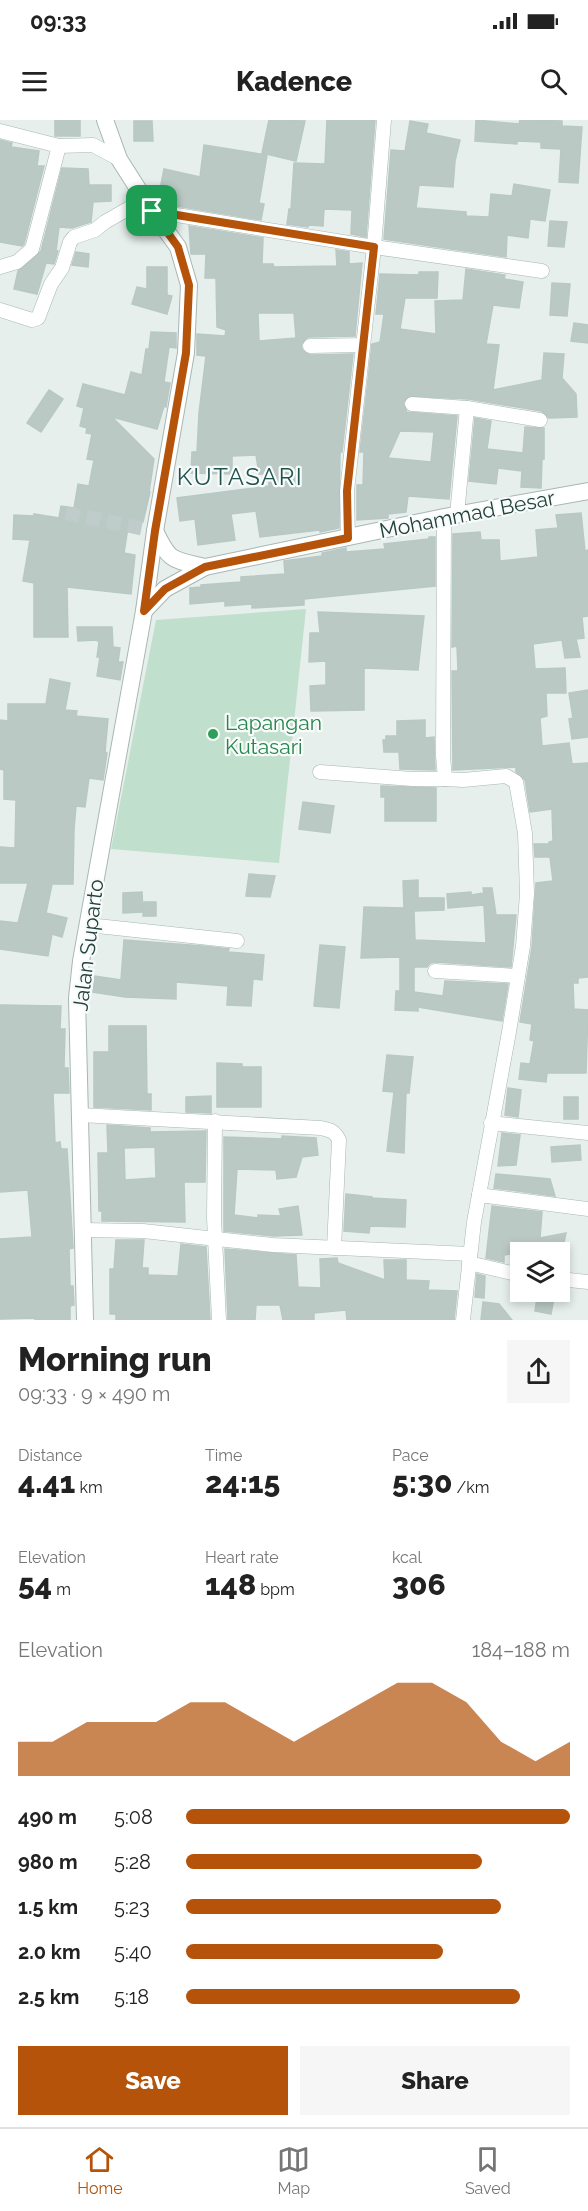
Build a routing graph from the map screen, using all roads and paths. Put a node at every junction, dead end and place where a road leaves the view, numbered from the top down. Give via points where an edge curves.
1 (105, 120) edge
2 (384, 120) edge
3 (0, 131) edge
4 (58, 146) junction
5 (119, 159) junction
6 (149, 205) junction
7 (374, 247) junction
8 (0, 267) edge
9 (542, 271) dead end
10 (0, 310) edge
11 (363, 345) junction
12 (310, 346) dead end
13 (412, 404) dead end
14 (467, 408) junction
15 (540, 420) dead end
16 (588, 491) edge
17 (451, 516) junction
18 (155, 531) junction
19 (348, 538) junction
20 (205, 567) junction
21 (144, 611) junction
22 (320, 772) dead end
23 (445, 779) junction
24 (88, 925) junction
25 (237, 941) dead end
26 (435, 970) dead end
27 (518, 976) junction
28 (80, 1115) junction
29 (215, 1121) junction
30 (491, 1123) junction
31 (588, 1132) edge
32 (479, 1195) junction
33 (588, 1209) edge
34 (83, 1230) junction
35 (215, 1238) junction
36 (334, 1248) junction
37 (470, 1258) junction
38 (510, 1272) edge
39 (570, 1280) edge
40 (588, 1282) edge
41 (85, 1320) edge
42 (219, 1320) edge
43 (463, 1320) edge

1 - 5 street, Jalan Suparto
2 - 7 street
3 - 4 street
4 - 5 street via 93,145
4 - 8 street via 32,249 17,262
5 - 6 street, Jalan Suparto
6 - 7 street
6 - 10 street via 74,237 38,318 32,320
6 - 18 street, Jalan Suparto via 178,247 189,285 186,353
7 - 9 street
7 - 11 street
11 - 12 street
11 - 19 street via 347,491
13 - 14 street
14 - 15 street
14 - 17 street
16 - 17 street, Mohammad Besar
17 - 19 street, Mohammad Besar
17 - 23 street
18 - 20 street via 167,555
18 - 21 street, Jalan Suparto
19 - 20 street, Mohammad Besar
20 - 21 street via 165,589
21 - 24 street, Jalan Suparto
22 - 23 street
23 - 27 street via 506,776 516,782 525,833 527,894
24 - 25 street
24 - 28 street, Jalan Suparto via 77,998
26 - 27 street
27 - 30 street
28 - 29 street
28 - 34 street, Jalan Suparto
29 - 35 street
29 - 36 street via 321,1128 336,1133 339,1140
30 - 31 street
30 - 32 street
32 - 33 street
32 - 37 street
34 - 35 street
34 - 41 street, Jalan Suparto
35 - 36 street
35 - 42 street
36 - 37 street
37 - 38 street
37 - 43 street
39 - 40 street

